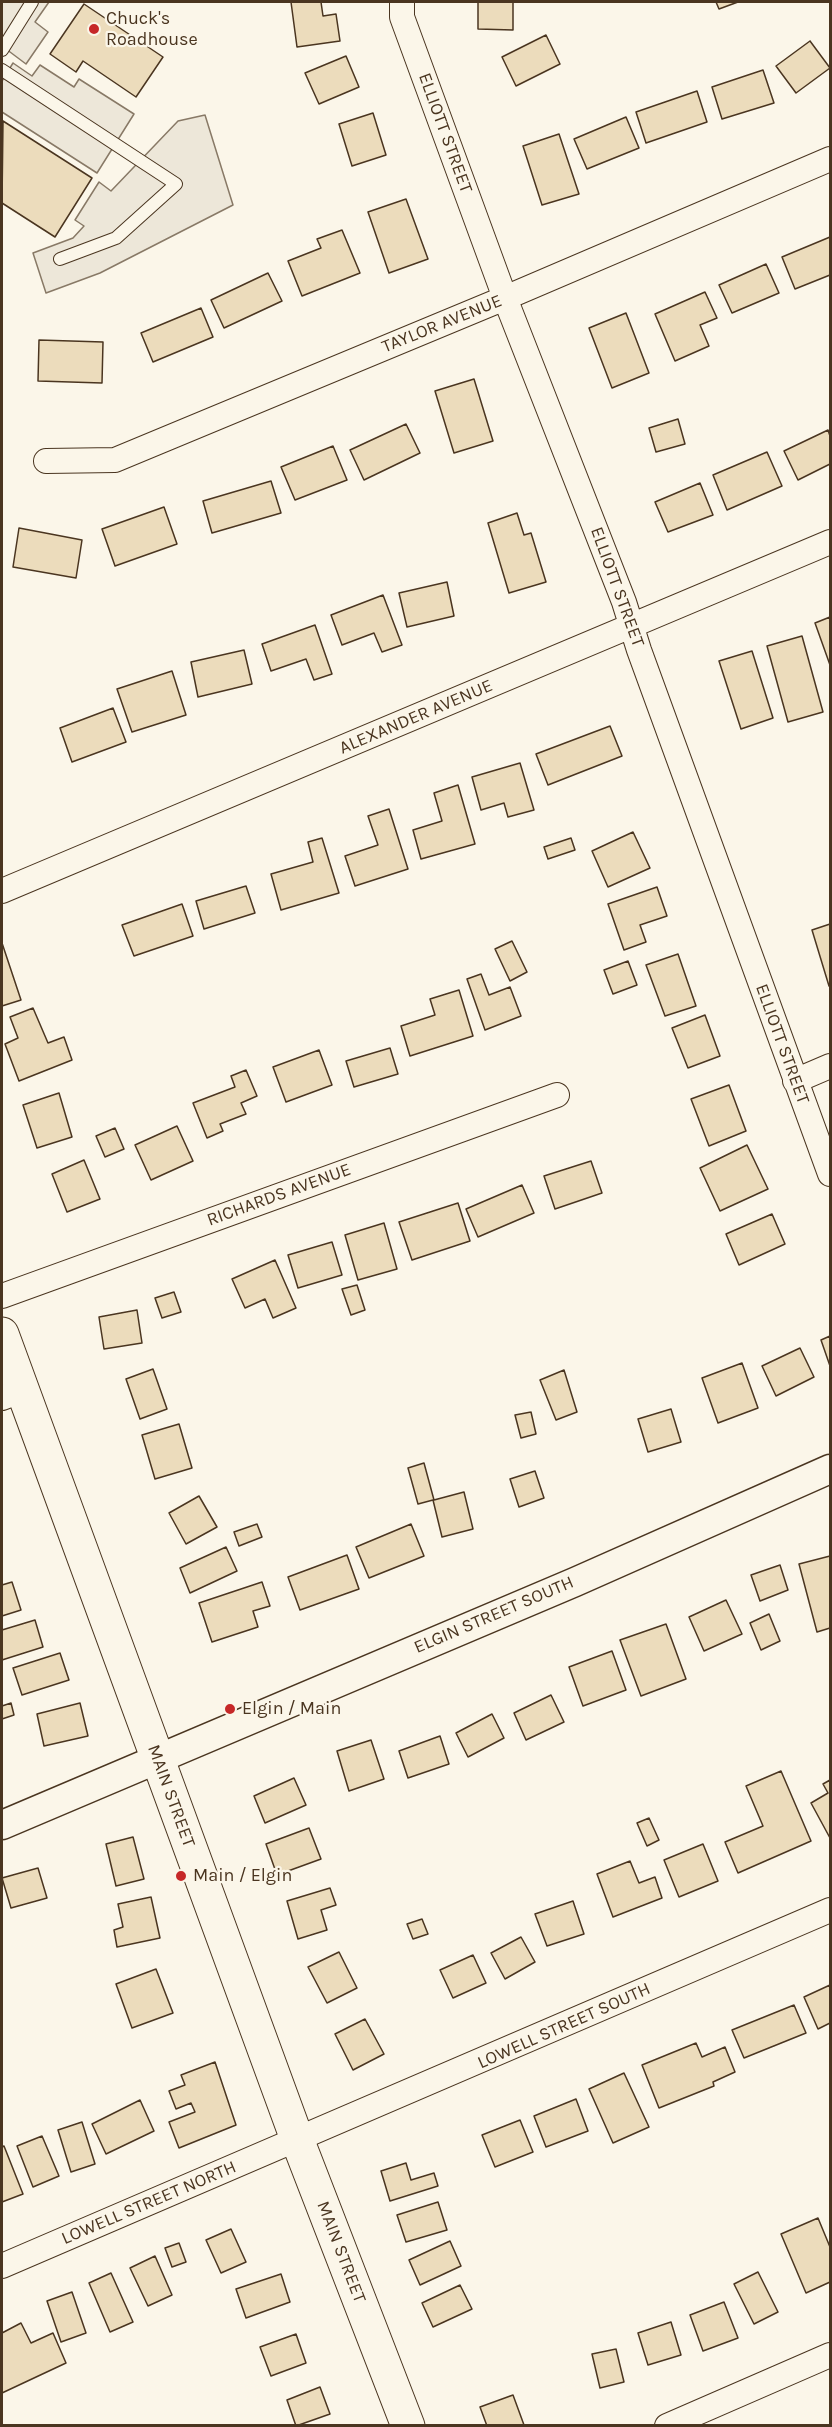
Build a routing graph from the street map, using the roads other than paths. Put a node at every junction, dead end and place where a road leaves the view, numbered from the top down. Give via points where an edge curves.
1 (32, 2) edge
2 (402, 2) edge
3 (2, 50) edge
4 (2, 70) edge
5 (831, 159) edge
6 (60, 259) dead end
7 (505, 298) junction
8 (46, 461) dead end
9 (831, 542) edge
10 (631, 626) junction
11 (2, 891) edge
12 (831, 1066) edge
13 (795, 1081) junction
14 (557, 1095) dead end
15 (831, 1174) edge
16 (2, 1296) edge
17 (2, 1334) edge
18 (12, 1394) edge
19 (831, 1469) edge
20 (157, 1758) junction
21 (2, 1824) edge
22 (831, 1910) edge
23 (297, 2139) junction
24 (2, 2266) edge
25 (831, 2355) edge
26 (408, 2426) edge
27 (667, 2426) edge

1 - 3 lane
2 - 7 street, ELLIOTT STREET via 402,16
4 - 6 lane via 176,184 116,238
5 - 7 street, TAYLOR AVENUE
7 - 8 street, TAYLOR AVENUE via 115,460
7 - 10 street, ELLIOTT STREET
9 - 10 street, ALEXANDER AVENUE
10 - 11 street, ALEXANDER AVENUE
10 - 13 street, ELLIOTT STREET
12 - 13 street
13 - 15 street, ELLIOTT STREET
14 - 16 street, RICHARDS AVENUE
17 - 18 main road, MAIN STREET
18 - 20 main road, MAIN STREET
19 - 20 street, ELGIN STREET SOUTH
20 - 21 street, ELGIN STREET SOUTH
20 - 23 main road, MAIN STREET
22 - 23 street, LOWELL STREET SOUTH
23 - 24 street, LOWELL STREET NORTH
23 - 26 main road, MAIN STREET
25 - 27 street

